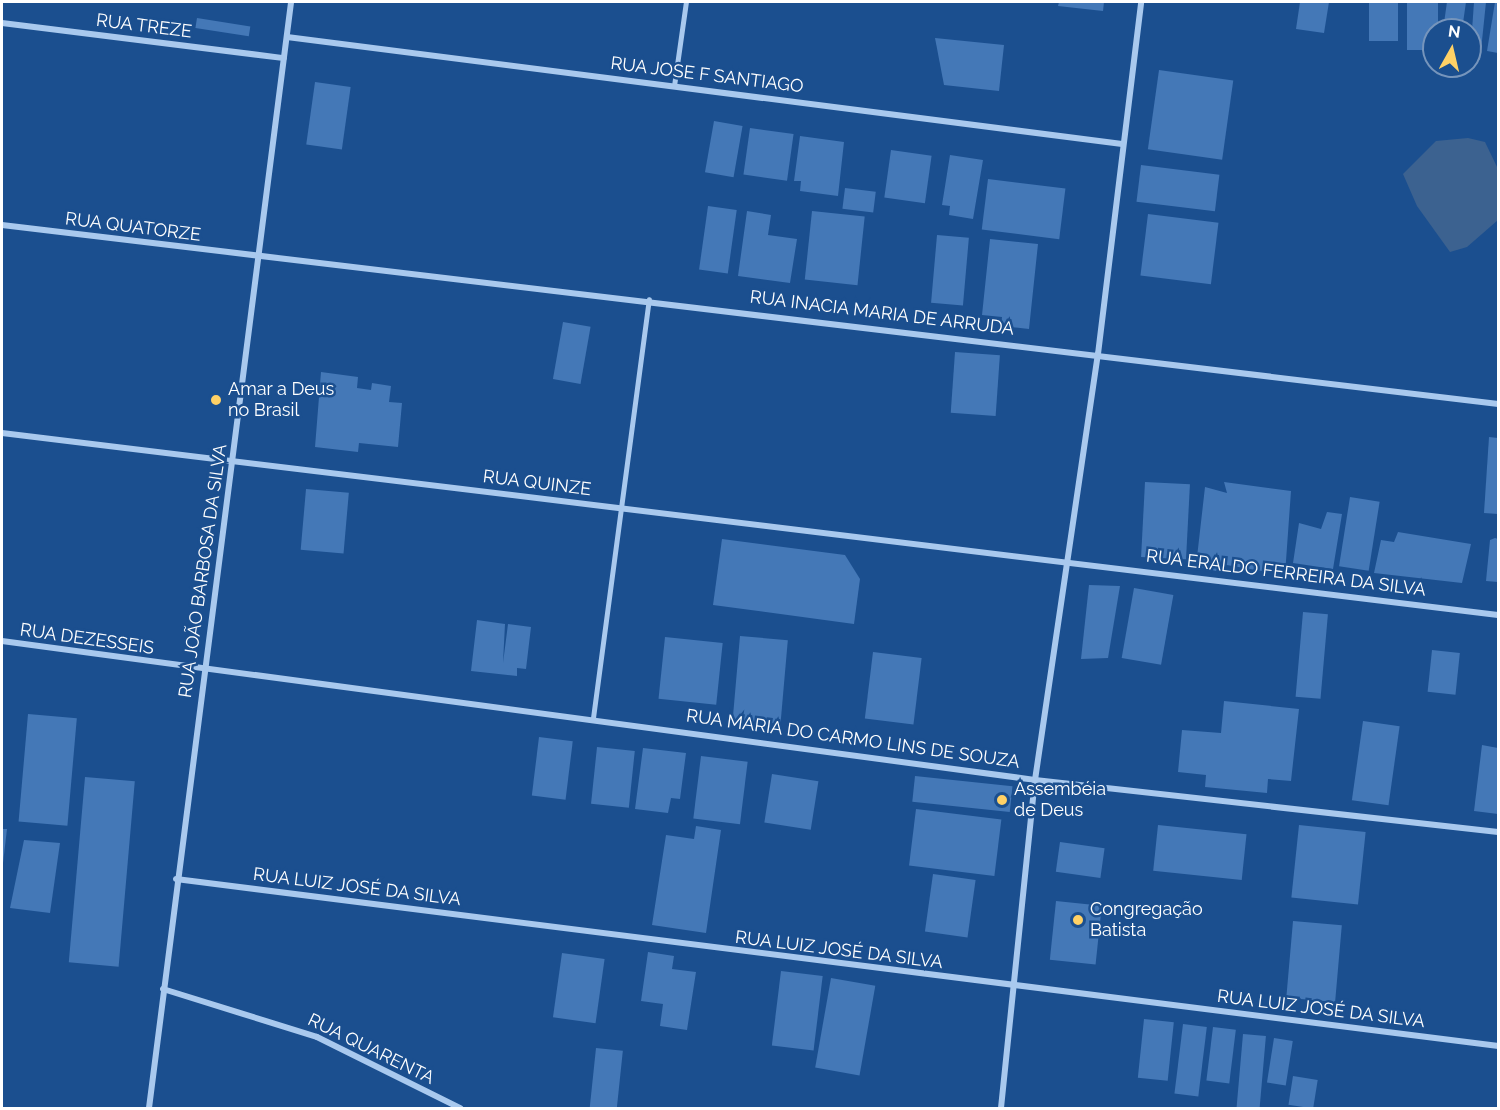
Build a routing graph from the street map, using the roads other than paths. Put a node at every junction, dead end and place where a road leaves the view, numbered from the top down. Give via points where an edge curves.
1 (291, 2) edge
2 (686, 2) edge
3 (1141, 2) edge
4 (2, 23) edge
5 (287, 37) junction
6 (284, 58) junction
7 (674, 86) junction
8 (1122, 144) junction
9 (2, 225) edge
10 (260, 258) junction
11 (649, 300) junction
12 (1098, 354) junction
13 (1498, 405) edge
14 (2, 433) edge
15 (233, 462) junction
16 (623, 509) junction
17 (1069, 561) junction
18 (1498, 615) edge
19 (2, 641) edge
20 (203, 671) junction
21 (593, 718) junction
22 (1035, 780) junction
23 (1498, 832) edge
24 (176, 879) junction
25 (1015, 988) junction
26 (164, 989) junction
27 (1498, 1046) edge
28 (149, 1108) edge
29 (460, 1108) edge
30 (1001, 1108) edge

1 - 5 street, RUA JOÃO BARBOSA DA SILVA
2 - 7 lane
3 - 8 street
4 - 6 street, RUA TREZE
5 - 6 street, RUA JOÃO BARBOSA DA SILVA
5 - 7 street, RUA JOSE F SANTIAGO
6 - 10 street, RUA JOÃO BARBOSA DA SILVA
7 - 8 street, RUA JOSE F SANTIAGO
8 - 12 street
9 - 10 street, RUA QUATORZE
10 - 11 street, RUA INACIA MARIA DE ARRUDA
10 - 15 street, RUA JOÃO BARBOSA DA SILVA
11 - 12 street, RUA INACIA MARIA DE ARRUDA
11 - 16 lane
12 - 13 street, RUA INACIA MARIA DE ARRUDA
12 - 17 street
14 - 15 street, RUA QUINZE
15 - 16 street, RUA QUINZE
15 - 20 street, RUA JOÃO BARBOSA DA SILVA
16 - 17 street, RUA QUINZE
16 - 21 lane
17 - 18 street, RUA ERALDO FERREIRA DA SILVA
17 - 22 street
19 - 20 street, RUA DEZESSEIS
20 - 21 street, RUA MARIA DO CARMO LINS DE SOUZA
20 - 24 street, RUA JOÃO BARBOSA DA SILVA
21 - 22 street, RUA MARIA DO CARMO LINS DE SOUZA
22 - 23 street, RUA MARIA DO CARMO LINS DE SOUZA
22 - 25 street
24 - 25 street, RUA LUIZ JOSÉ DA SILVA
24 - 26 street, RUA JOÃO BARBOSA DA SILVA
25 - 27 street, RUA LUIZ JOSÉ DA SILVA
25 - 30 street
26 - 28 street, RUA JOÃO BARBOSA DA SILVA
26 - 29 street, RUA QUARENTA via 317,1037

